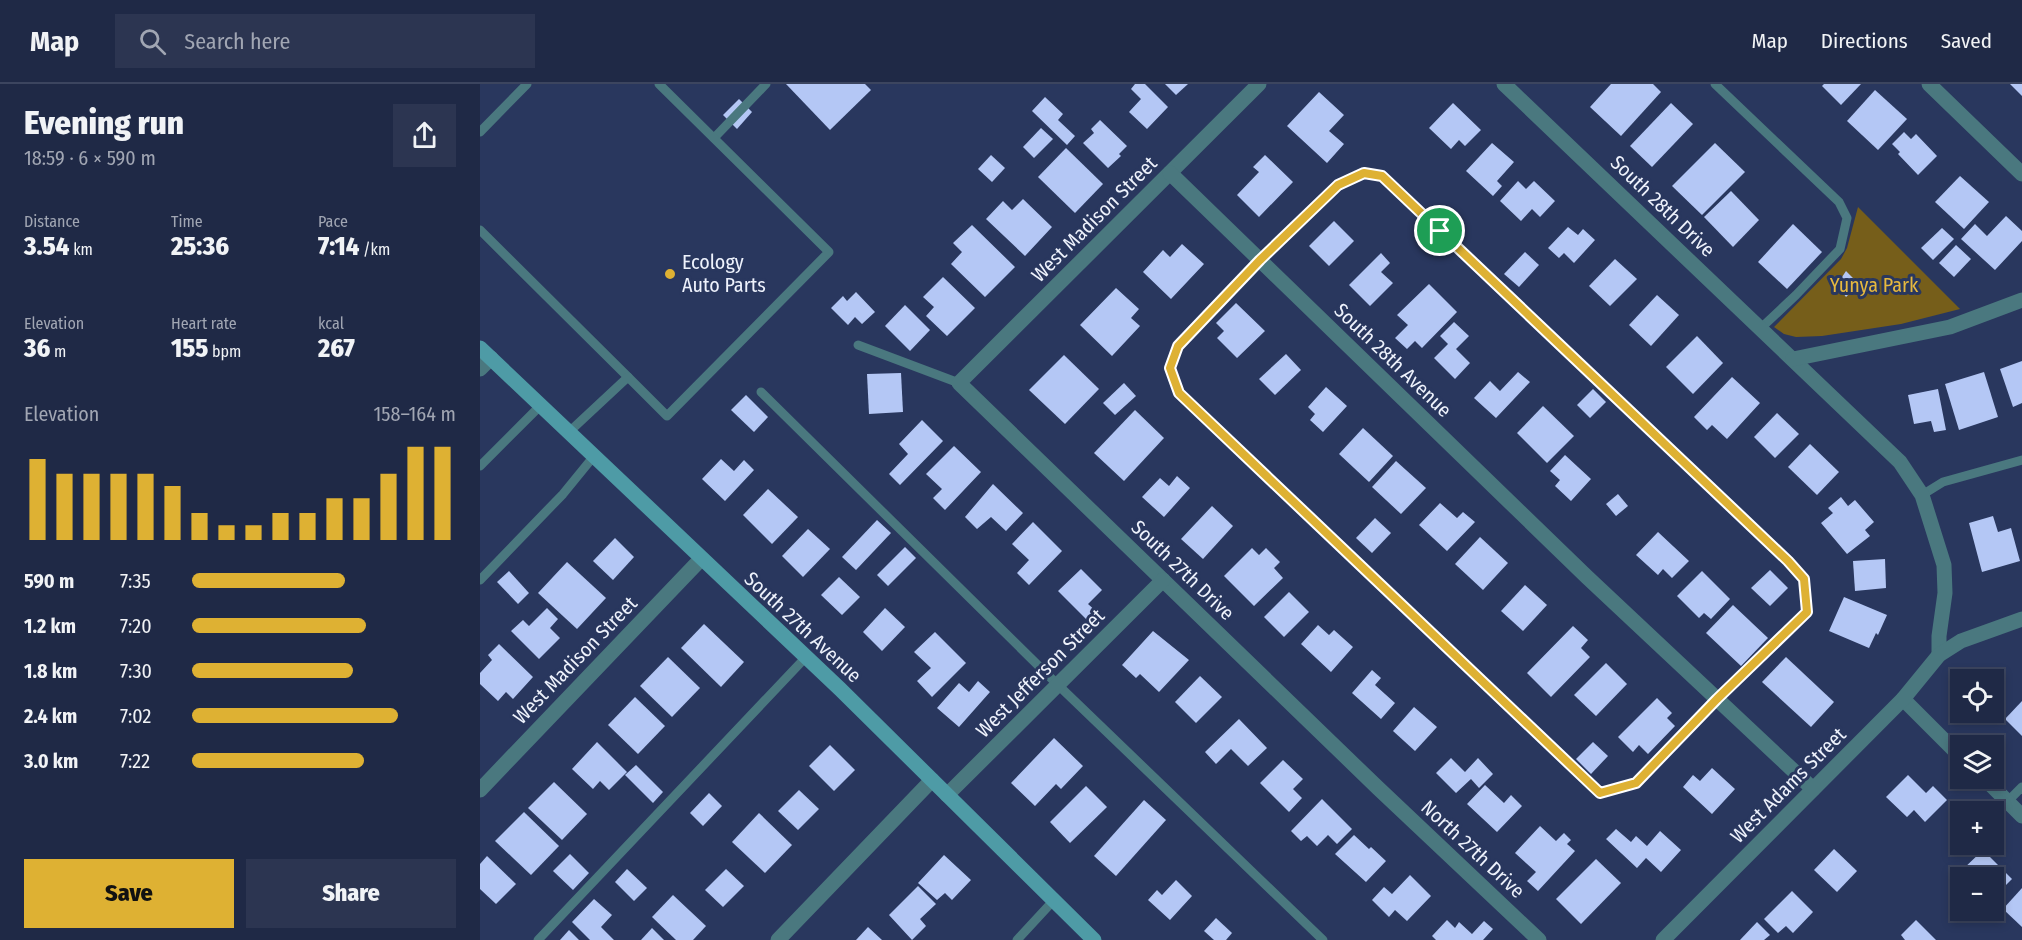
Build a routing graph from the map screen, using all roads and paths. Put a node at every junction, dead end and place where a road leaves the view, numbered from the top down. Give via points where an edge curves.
1 (527, 84) edge
2 (659, 84) edge
3 (766, 84) edge
4 (1259, 84) edge
5 (1504, 84) edge
6 (1715, 84) edge
7 (1929, 84) edge
8 (480, 132) edge
9 (714, 138) junction
10 (1170, 172) junction
11 (2022, 174) edge
12 (480, 230) edge
13 (1260, 260) junction
14 (2022, 300) edge
15 (1761, 328) junction
16 (858, 345) dead end
17 (484, 358) edge
18 (1793, 359) junction
19 (628, 377) junction
20 (959, 383) junction
21 (761, 392) dead end
22 (541, 405) junction
23 (569, 432) junction
24 (594, 456) junction
25 (2022, 460) edge
26 (480, 466) edge
27 (1922, 495) junction
28 (701, 559) junction
29 (480, 580) edge
30 (1163, 580) junction
31 (2022, 619) edge
32 (1939, 655) junction
33 (806, 657) junction
34 (1058, 685) junction
35 (1717, 699) junction
36 (1903, 699) junction
37 (1950, 746) edge
38 (932, 780) junction
39 (2022, 787) edge
40 (1378, 788) joint
41 (1813, 789) junction
42 (1995, 789) edge
43 (480, 790) edge
44 (947, 795) junction
45 (2007, 802) junction
46 (2022, 816) edge
47 (1054, 900) junction
48 (538, 940) edge
49 (778, 940) edge
50 (1017, 940) edge
51 (1094, 940) edge
52 (1323, 940) edge
53 (1539, 940) edge
54 (1663, 940) edge

1 - 8 lane
2 - 9 lane
3 - 9 lane
4 - 10 street, West Madison Street
5 - 15 street, South 28th Drive
6 - 15 lane via 1839,202 1846,218 1840,249
7 - 11 street
9 - 19 lane via 829,252 667,416
10 - 13 street, South 28th Avenue
10 - 20 street, West Madison Street
12 - 19 lane
13 - 35 street, South 28th Avenue
13 - 35 lane via 1338,185 1364,173 1382,176 1788,561 1804,579 1807,612
13 - 35 lane via 1178,346 1170,368 1179,393 1600,793 1636,783
14 - 18 street via 1950,327
15 - 18 street, South 28th Drive
16 - 20 lane
17 - 22 main road, South 27th Avenue
18 - 27 street, South 28th Drive via 1900,462
19 - 23 lane
20 - 30 street, South 27th Drive
21 - 34 lane
22 - 23 main road, South 27th Avenue
22 - 26 lane
23 - 24 main road, South 27th Avenue
24 - 28 main road, South 27th Avenue
24 - 29 lane
25 - 27 lane via 1943,482
27 - 32 street, South 28th Drive via 1944,565
28 - 33 main road, South 27th Avenue
28 - 43 street, West Madison Street
30 - 34 street, West Jefferson Street
30 - 40 street, South 27th Drive
31 - 32 street, West Adams Street via 1960,641
32 - 36 street, West Adams Street
33 - 38 main road, South 27th Avenue
33 - 48 lane
34 - 44 street, West Jefferson Street
34 - 52 lane
35 - 41 street, South 28th Avenue
36 - 37 street
36 - 41 street, West Adams Street
38 - 44 main road, South 27th Avenue
38 - 49 street
39 - 45 lane
40 - 53 street, North 27th Drive
41 - 54 street, West Adams Street
42 - 45 street
44 - 47 main road, South 27th Avenue
45 - 46 street
47 - 50 lane
47 - 51 main road, South 27th Avenue

